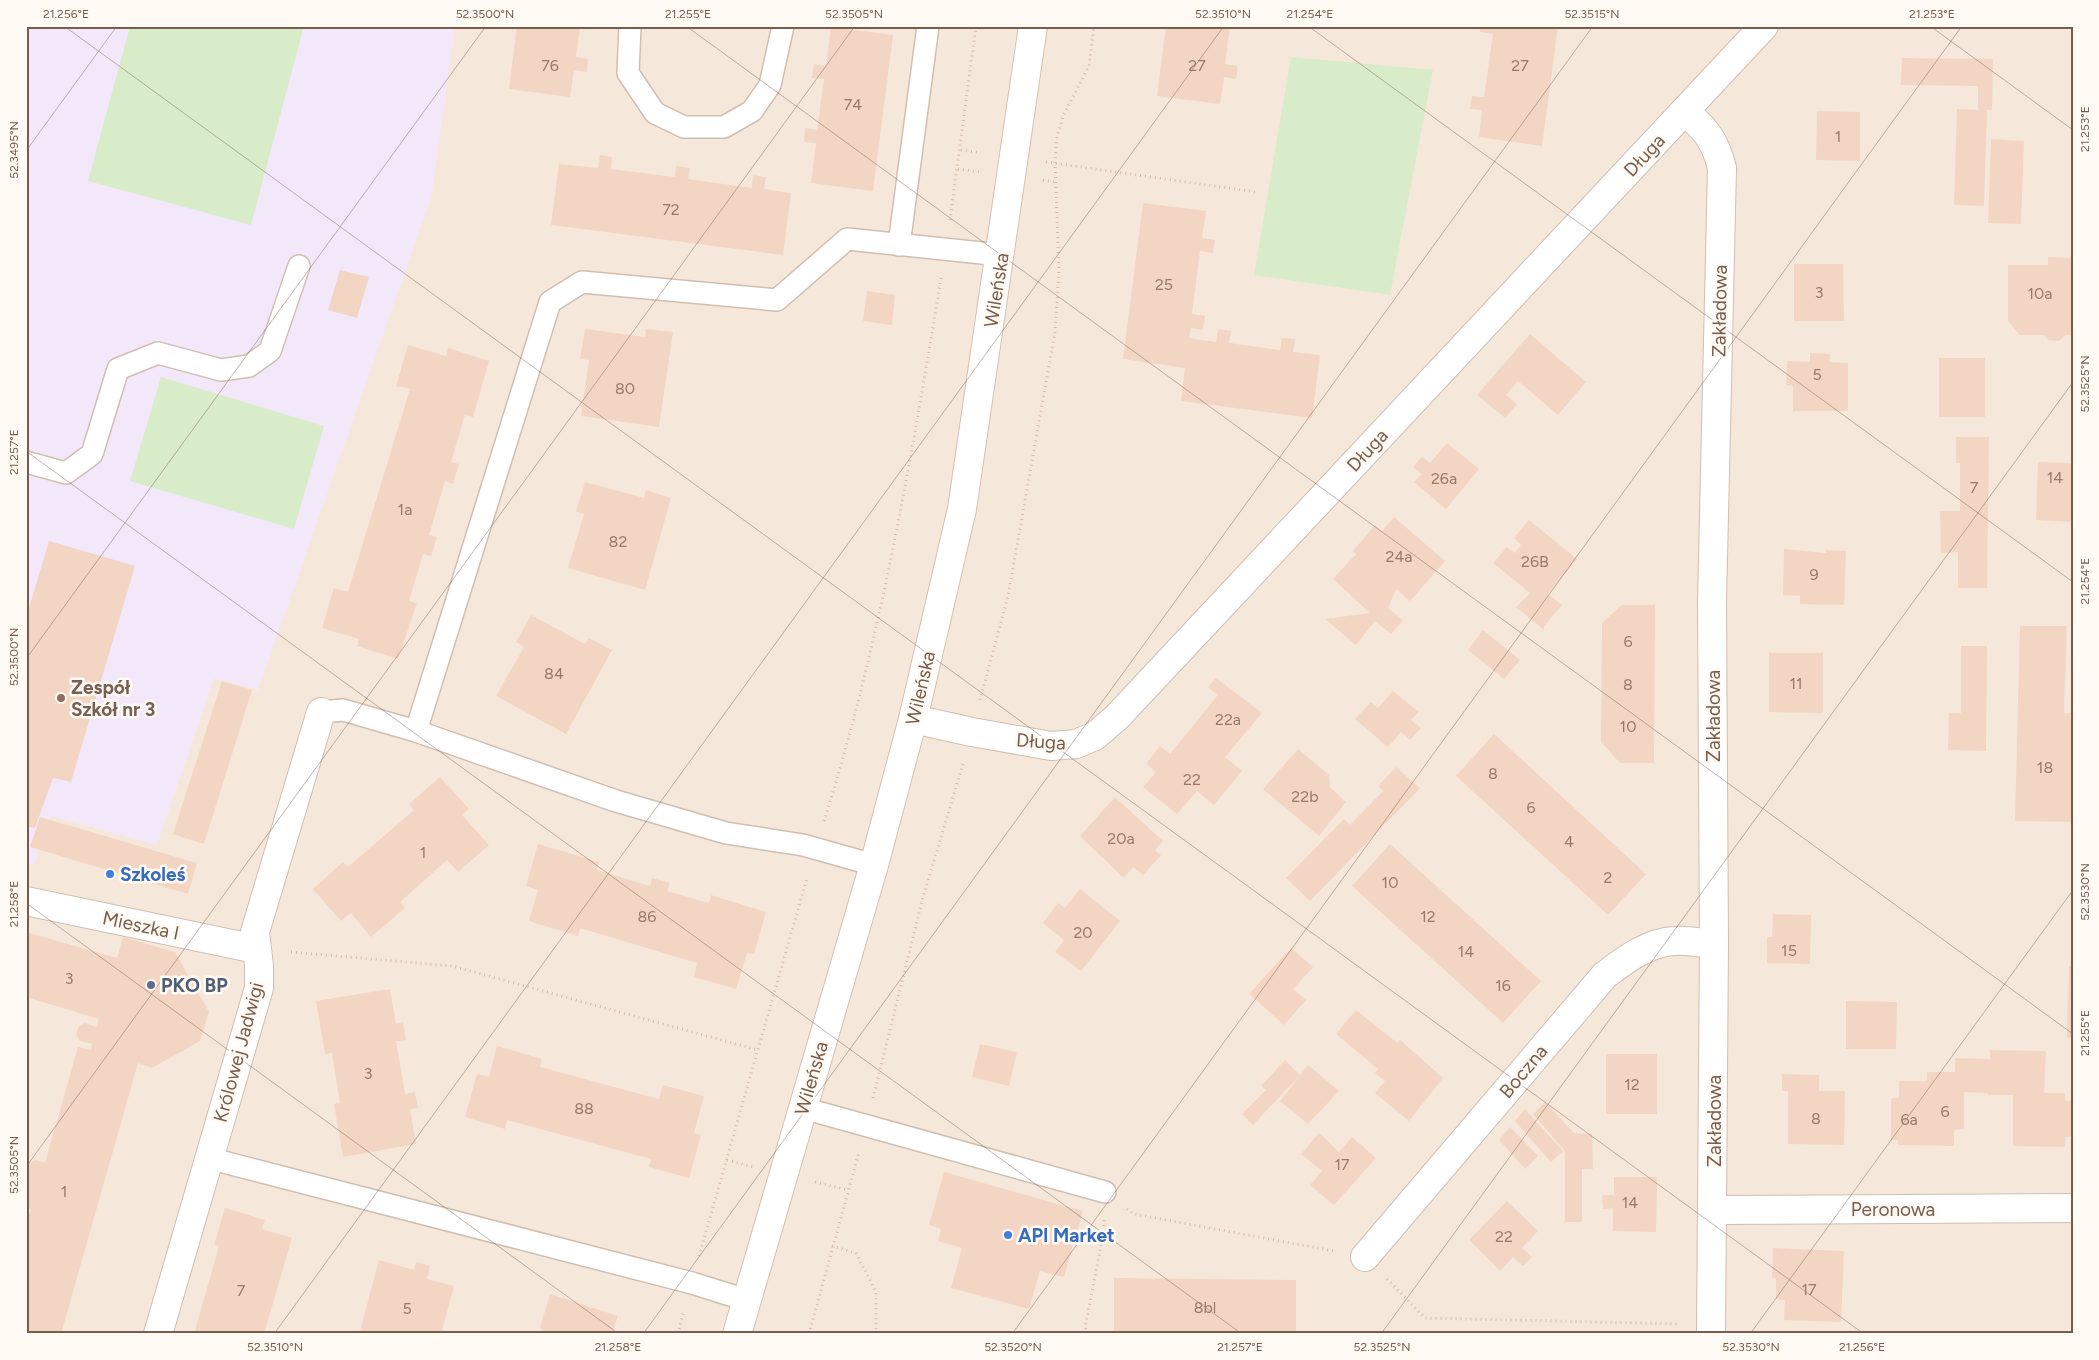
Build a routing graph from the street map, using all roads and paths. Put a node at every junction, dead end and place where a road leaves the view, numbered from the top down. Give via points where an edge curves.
1 (630, 26) edge
2 (783, 26) edge
3 (928, 26) edge
4 (976, 26) edge
5 (1033, 26) edge
6 (1094, 26) edge
7 (1764, 26) edge
8 (1685, 111) junction
9 (961, 150) junction
10 (987, 154) dead end
11 (1039, 161) dead end
12 (1054, 163) junction
13 (1256, 192) dead end
14 (899, 245) junction
15 (945, 250) junction
16 (1001, 255) junction
17 (299, 266) dead end
18 (26, 462) edge
19 (321, 712) joint
20 (913, 719) junction
21 (416, 731) junction
22 (972, 732) junction
23 (816, 848) junction
24 (874, 865) junction
25 (26, 901) edge
26 (1714, 944) junction
27 (256, 949) junction
28 (758, 1050) junction
29 (803, 1108) junction
30 (867, 1125) junction
31 (208, 1158) junction
32 (1105, 1192) junction
33 (2073, 1208) edge
34 (1713, 1210) junction
35 (832, 1246) junction
36 (1365, 1257) junction
37 (692, 1283) junction
38 (746, 1300) junction
39 (1711, 1329) edge
40 (158, 1334) edge
41 (678, 1334) edge
42 (737, 1334) edge
43 (809, 1334) edge
44 (876, 1334) edge
45 (1087, 1334) edge

1 - 2 lane via 628,73 655,113 684,127 724,126 752,111 770,84
3 - 14 lane
4 - 9 path
5 - 16 street, Wileńska
6 - 12 path via 1089,66 1063,116
7 - 8 street, Długa
8 - 22 street, Długa via 1110,723 1095,736 1076,744 1051,746
8 - 26 street, Zakładowa via 1705,129 1717,147 1722,168 1712,602
9 - 10 path
9 - 15 path
11 - 12 path
12 - 13 path
12 - 22 path via 1060,271 1055,332 1008,596
14 - 15 lane
14 - 21 lane via 847,240 777,300 582,282 550,302
15 - 16 lane
15 - 23 path via 910,468 893,551 846,752
16 - 20 street, Wileńska via 962,509
17 - 18 lane via 270,351 250,366 221,370 158,353 118,369 92,454 66,473
19 - 21 lane via 343,710
19 - 27 street, Królowej Jadwigi via 264,897 255,932
20 - 22 street, Długa
20 - 24 street, Wileńska
21 - 23 lane via 708,828 753,839
22 - 30 path via 923,897
23 - 24 lane
23 - 28 path
24 - 29 street, Wileńska
25 - 27 street, Mieszka I
26 - 34 street, Zakładowa
26 - 36 street, Boczna via 1674,941 1658,945 1628,957 1605,975
27 - 28 path via 452,966
27 - 31 street, Królowej Jadwigi via 260,966 259,988
28 - 37 path
29 - 30 lane
29 - 38 street, Wileńska
30 - 32 lane
30 - 35 path
31 - 37 lane
31 - 40 street, Królowej Jadwigi
32 - 36 path via 1134,1214
32 - 45 path via 1103,1236 1085,1327
33 - 34 street, Peronowa
34 - 39 street, Zakładowa
35 - 43 path
35 - 44 path via 856,1253 876,1292
36 - 39 path via 1424,1318
37 - 38 lane
37 - 41 path
38 - 42 street, Wileńska

